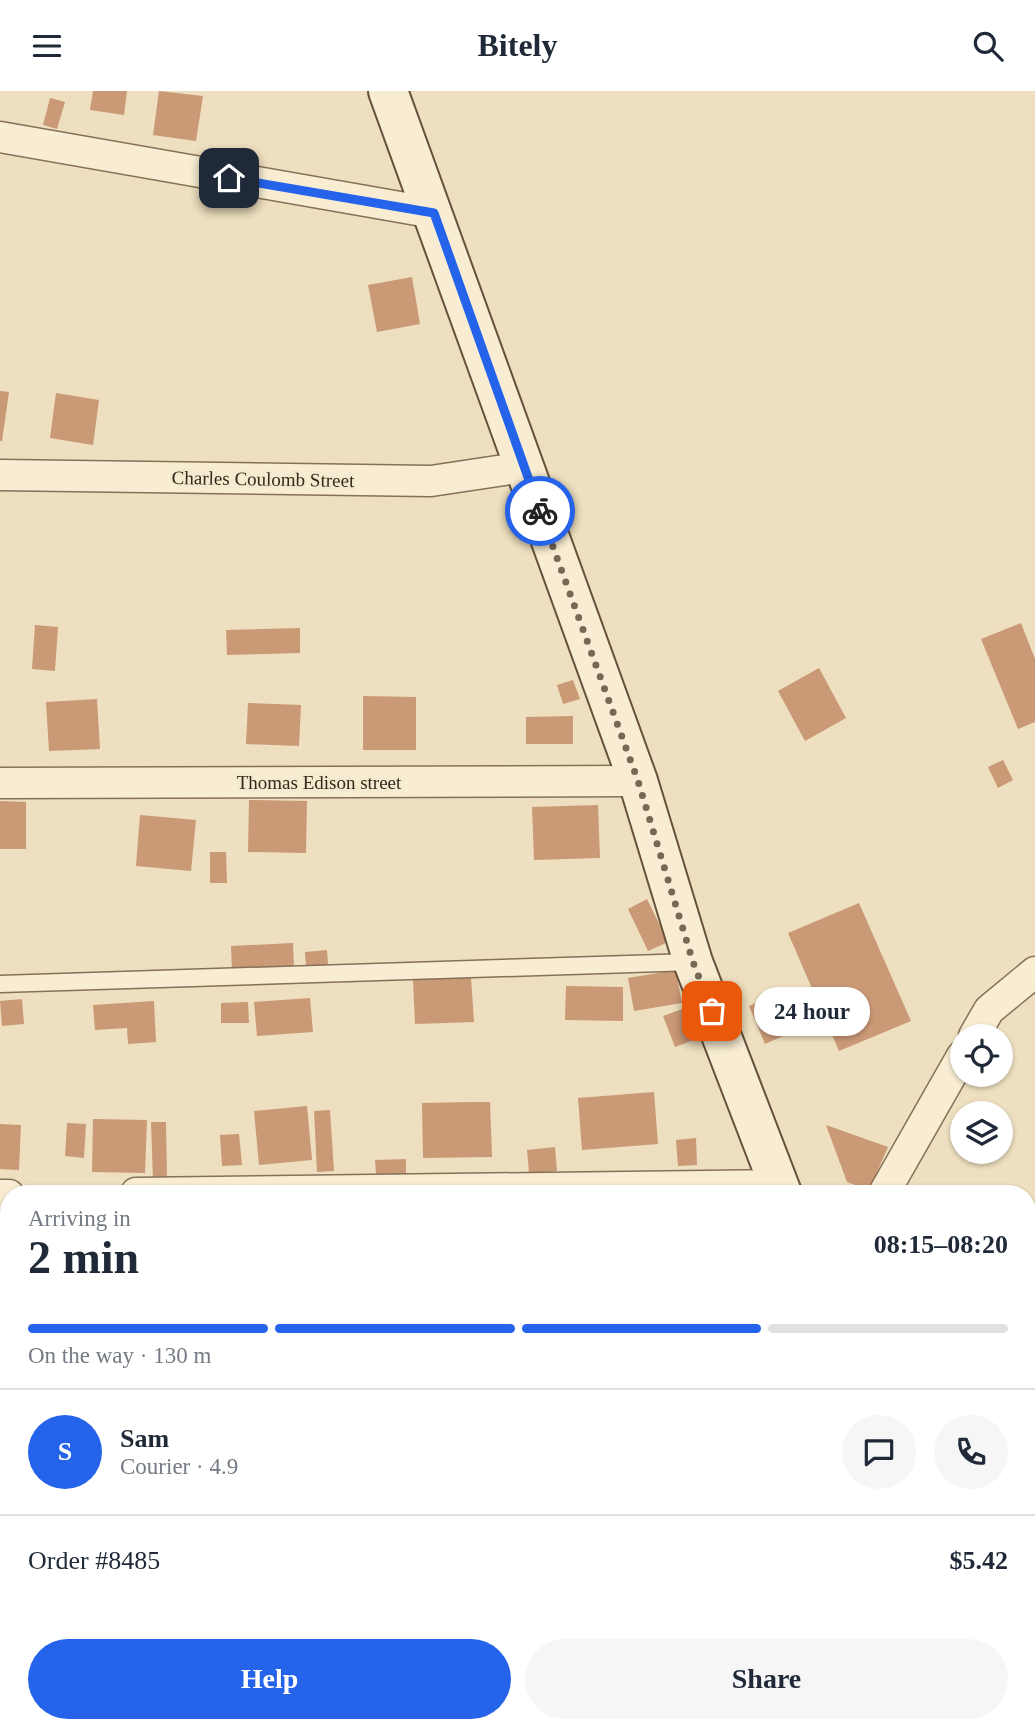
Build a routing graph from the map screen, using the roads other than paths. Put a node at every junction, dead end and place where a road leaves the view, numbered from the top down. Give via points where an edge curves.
1 (388, 91) edge
2 (0, 137) edge
3 (434, 213) junction
4 (524, 467) junction
5 (0, 475) edge
6 (638, 781) junction
7 (0, 783) edge
8 (693, 962) junction
9 (1035, 972) edge
10 (0, 984) edge
11 (981, 1024) edge
12 (950, 1077) edge
13 (779, 1185) edge
14 (889, 1185) edge

1 - 3 main road
2 - 3 street
3 - 4 main road
4 - 5 street, Charles Coulomb Street via 431,481
4 - 6 main road
6 - 7 street, Thomas Edison street
6 - 8 main road
8 - 10 lane
8 - 13 main road
9 - 11 street via 989,1010
12 - 14 street

